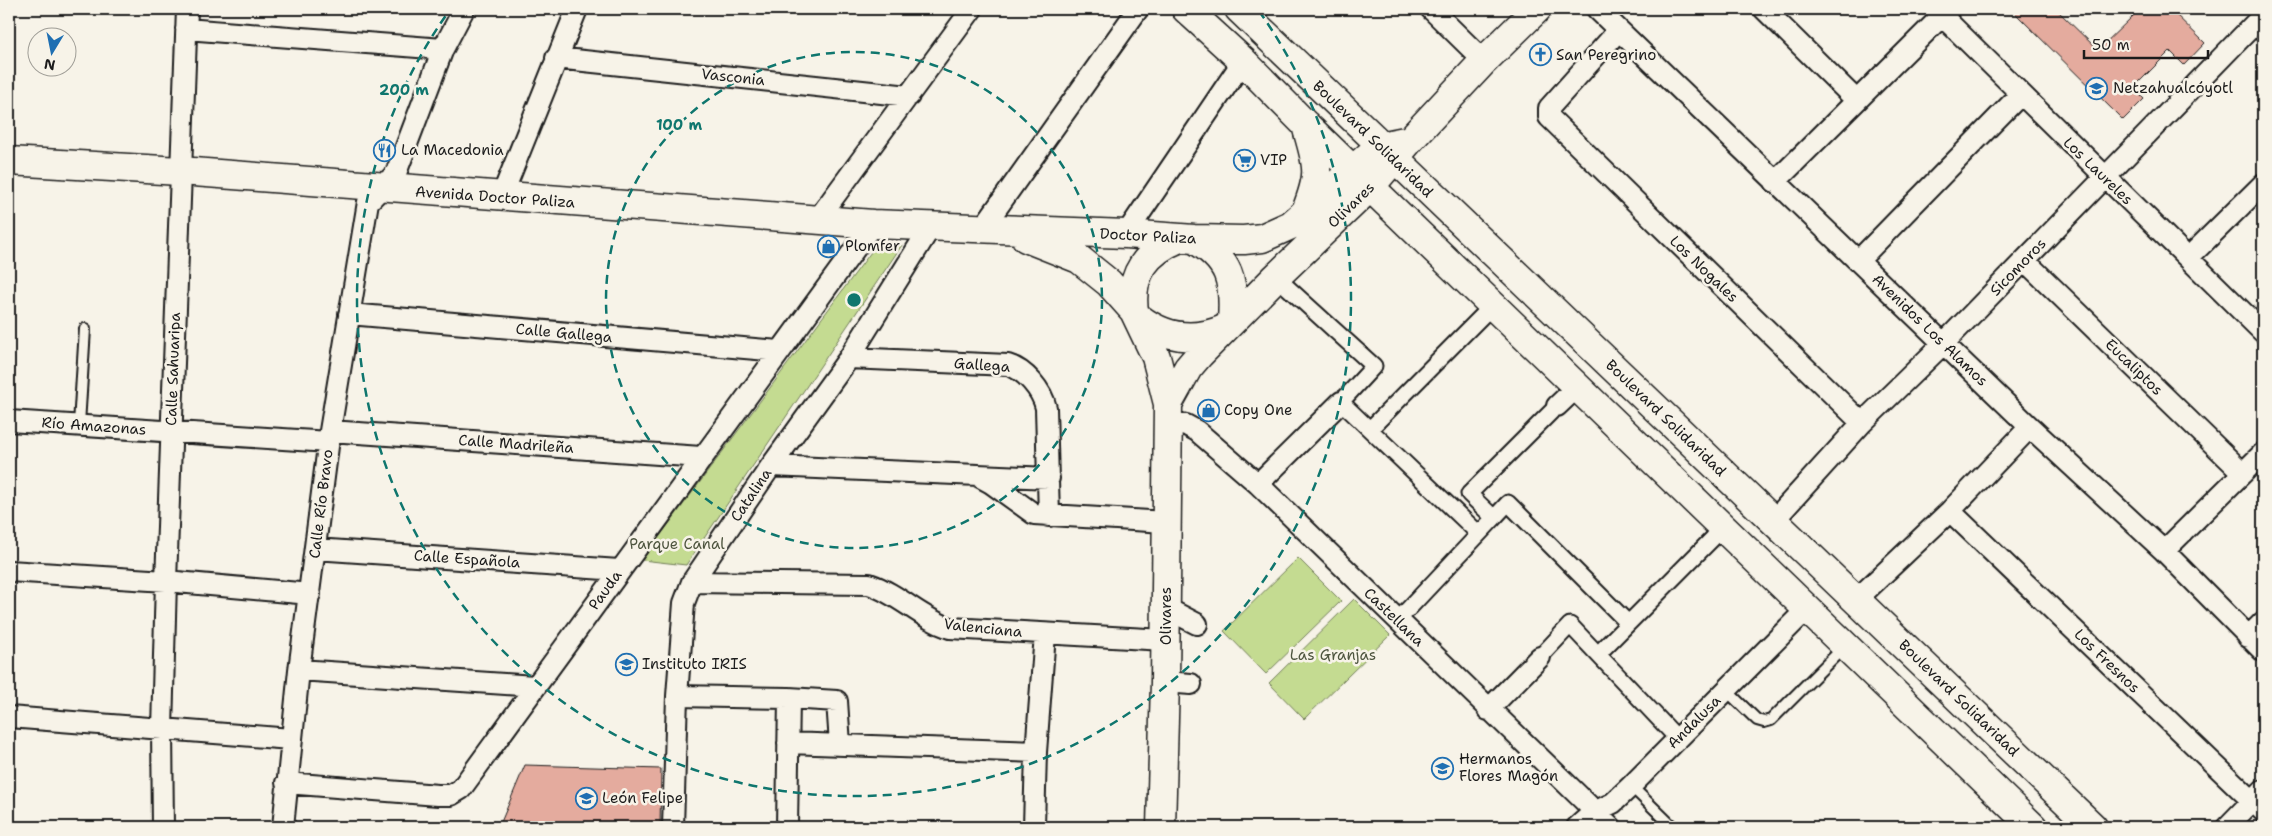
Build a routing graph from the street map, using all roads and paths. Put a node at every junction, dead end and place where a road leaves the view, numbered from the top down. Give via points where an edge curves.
1 (187, 9) edge
2 (464, 9) edge
3 (577, 9) edge
4 (972, 9) edge
5 (1138, 9) edge
6 (1186, 9) edge
7 (1239, 9) edge
8 (1431, 9) edge
9 (1537, 9) edge
10 (1597, 9) edge
11 (1764, 9) edge
12 (1942, 11) edge
13 (2263, 15) edge
14 (186, 29) junction
15 (1618, 31) junction
16 (443, 49) junction
17 (556, 58) junction
18 (1243, 61) junction
19 (1484, 61) junction
20 (2021, 94) junction
21 (910, 96) junction
22 (1856, 100) junction
23 (1306, 126) junction
24 (1395, 149) junction
25 (9, 161) edge
26 (180, 171) junction
27 (2104, 177) junction
28 (1361, 178) junction
29 (1775, 182) junction
30 (2263, 184) edge
31 (380, 188) junction
32 (501, 198) junction
33 (1306, 210) junction
34 (817, 220) junction
35 (873, 224) junction
36 (930, 228) junction
37 (990, 229) junction
38 (1126, 234) junction
39 (1187, 239) junction
40 (2189, 257) junction
41 (1858, 261) junction
42 (2025, 261) junction
43 (1276, 277) junction
44 (1492, 306) junction
45 (349, 314) junction
46 (1137, 315) junction
47 (1228, 325) junction
48 (85, 329) dead end
49 (2263, 332) edge
50 (1944, 343) junction
51 (779, 351) junction
52 (849, 358) junction
53 (1577, 388) junction
54 (1341, 402) junction
55 (1557, 406) joint
56 (1168, 412) junction
57 (9, 420) edge
58 (1862, 423) junction
59 (79, 424) junction
60 (2030, 427) junction
61 (1370, 429) junction
62 (171, 431) junction
63 (330, 436) junction
64 (2263, 453) edge
65 (701, 457) junction
66 (771, 466) junction
67 (2243, 473) junction
68 (978, 476) junction
69 (1049, 478) junction
70 (1258, 484) junction
71 (1950, 511) junction
72 (1049, 516) junction
73 (1494, 518) junction
74 (1774, 520) junction
75 (1166, 522) junction
76 (1722, 529) junction
77 (1479, 534) junction
78 (315, 549) junction
79 (2164, 551) junction
80 (619, 570) junction
81 (9, 571) edge
82 (166, 581) junction
83 (692, 582) junction
84 (310, 594) junction
85 (1857, 599) junction
86 (1166, 608) junction
87 (1806, 610) junction
88 (1398, 620) junction
89 (2263, 622) edge
90 (1628, 623) junction
91 (1197, 624) dead end
92 (1045, 634) junction
93 (2248, 637) junction
94 (1166, 640) junction
95 (1845, 647) junction
96 (2263, 651) edge
97 (1598, 654) junction
98 (1540, 657) joint
99 (300, 670) junction
100 (535, 686) junction
101 (1726, 690) junction
102 (677, 696) junction
103 (789, 698) junction
104 (1488, 710) junction
105 (9, 717) edge
106 (162, 729) junction
107 (291, 738) junction
108 (1677, 738) junction
109 (788, 743) junction
110 (840, 744) junction
111 (1036, 752) junction
112 (286, 784) junction
113 (1631, 786) junction
114 (2260, 801) edge
115 (1594, 812) junction
116 (163, 827) edge
117 (283, 827) edge
118 (673, 827) edge
119 (787, 827) edge
120 (1034, 827) edge
121 (1161, 827) edge
122 (1577, 827) edge
123 (1610, 827) edge
124 (1673, 827) edge
125 (2033, 827) edge
126 (2093, 827) edge
127 (2227, 827) edge

1 - 14 street, Calle Sahuaripa
2 - 16 street, Calle Río Bravo
3 - 17 street
4 - 21 street
5 - 37 street
6 - 18 main road
7 - 24 main road, Boulevard Solidaridad
8 - 19 street
9 - 19 main road, Olivares
10 - 15 street, Avenidos Los Alamos
11 - 22 street
12 - 20 street, Los Laureles
12 - 22 street
13 - 27 street, Sicomoros
14 - 16 street
14 - 26 street, Calle Sahuaripa
15 - 29 street, Avenidos Los Alamos
15 - 58 street, Los Nogales via 1549,108 1549,117
16 - 31 street, Calle Río Bravo via 396,173
17 - 21 street, Vasconia
17 - 32 street
18 - 23 main road
18 - 38 street
19 - 24 main road, Olivares
20 - 27 street, Los Laureles
20 - 41 street
21 - 34 street
22 - 29 street
23 - 28 main road
23 - 33 main road via 1318,174
24 - 28 main road, Olivares
24 - 74 main road, Boulevard Solidaridad
25 - 26 main road, Avenida Doctor Paliza
26 - 31 main road, Avenida Doctor Paliza
26 - 62 street, Calle Sahuaripa
27 - 40 street, Los Laureles
27 - 42 street, Sicomoros
28 - 33 main road, Doctor Paliza
28 - 43 main road, Olivares
28 - 44 main road
29 - 41 street, Avenidos Los Alamos
30 - 40 street
31 - 32 main road, Avenida Doctor Paliza
31 - 45 street, Calle Río Bravo via 368,202
32 - 34 main road, Avenida Doctor Paliza
33 - 39 main road, Doctor Paliza via 1291,225 1262,238
34 - 35 main road, Avenida Doctor Paliza
35 - 36 main road, Avenida Doctor Paliza
35 - 51 street, Pauda
36 - 37 main road, Avenida Doctor Paliza
36 - 52 street, Catalina
37 - 38 main road, Doctor Paliza
37 - 46 main road, Olivares via 1051,247 1079,260 1109,283
38 - 39 main road, Doctor Paliza
39 - 46 main road via 1154,252 1144,264 1134,288
39 - 47 main road via 1212,250 1225,268 1232,295
40 - 49 street, Los Laureles
41 - 50 street, Avenidos Los Alamos
42 - 50 street, Sicomoros
42 - 67 street, Eucaliptos
43 - 47 main road, Olivares
43 - 54 street via 1374,366
44 - 53 main road
44 - 61 street
45 - 51 street, Calle Gallega
45 - 63 street, Calle Río Bravo
46 - 47 main road via 1149,326 1174,336 1203,336
46 - 56 main road, Olivares via 1156,357
47 - 56 main road, Olivares via 1188,368
48 - 59 lane
50 - 58 street, Sicomoros
50 - 60 street, Avenidos Los Alamos
51 - 65 street, Pauda
52 - 66 street, Catalina
52 - 69 street, Gallega via 1008,365 1022,370 1044,400
53 - 55 street
53 - 76 main road
54 - 61 street
54 - 70 street
55 - 73 street via 1469,494
56 - 70 street, Castellana via 1197,431
56 - 75 main road, Olivares
57 - 59 street, Río Amazonas
58 - 74 street, Sicomoros
59 - 62 street, Río Amazonas
60 - 71 street
60 - 79 street, Avenidos Los Alamos
61 - 77 street
62 - 63 street, Río Amazonas
62 - 82 street, Calle Sahuaripa
63 - 65 street, Calle Madrileña
63 - 78 street, Calle Río Bravo
64 - 67 street
65 - 80 street, Pauda
66 - 68 street
66 - 83 street, Catalina
67 - 79 street
68 - 69 street
68 - 72 street via 1010,495 1028,511
69 - 72 street, Gallega
70 - 88 street, Castellana
71 - 85 street
71 - 114 street, Los Fresnos
72 - 75 street
73 - 77 street
73 - 90 street via 1508,503
74 - 85 main road, Boulevard Solidaridad
75 - 86 main road, Olivares
76 - 87 main road
76 - 90 street
77 - 88 street
78 - 80 street, Calle Española
78 - 84 street, Calle Río Bravo
79 - 93 street, Avenidos Los Alamos
80 - 100 street, Pauda
81 - 82 street
82 - 84 street
82 - 106 street, Calle Sahuaripa
83 - 92 street, Valenciana via 869,584 886,591 934,623 950,628
83 - 102 street, Catalina via 684,603
84 - 99 street, Calle Río Bravo
85 - 126 main road, Boulevard Solidaridad
86 - 91 street
86 - 94 main road, Olivares
87 - 95 main road
87 - 101 street, Andalusa
88 - 104 street, Castellana
89 - 93 street
90 - 97 street
92 - 94 street, Valenciana
92 - 111 street
93 - 96 street, Avenidos Los Alamos
94 - 121 main road, Olivares via 1178,683
95 - 101 lane via 1771,720 1757,720
95 - 125 main road
97 - 98 street via 1570,625
97 - 108 street
98 - 104 street
99 - 100 street
99 - 107 street, Calle Río Bravo
100 - 112 street, Pauda via 461,789 451,795
101 - 108 street, Andalusa
102 - 103 street
102 - 118 street, Catalina
103 - 109 street
103 - 110 street via 837,701
104 - 115 street, Castellana
105 - 106 street
106 - 107 street
106 - 116 street, Calle Sahuaripa
107 - 112 street, Calle Río Bravo
108 - 113 street, Andalusa
109 - 110 street
109 - 119 street
110 - 111 street
111 - 120 street
112 - 117 street, Calle Río Bravo
113 - 115 street, Andalusa via 1614,802
113 - 124 lane
114 - 127 street
115 - 122 street, Andalusa
115 - 123 street, Castellana

